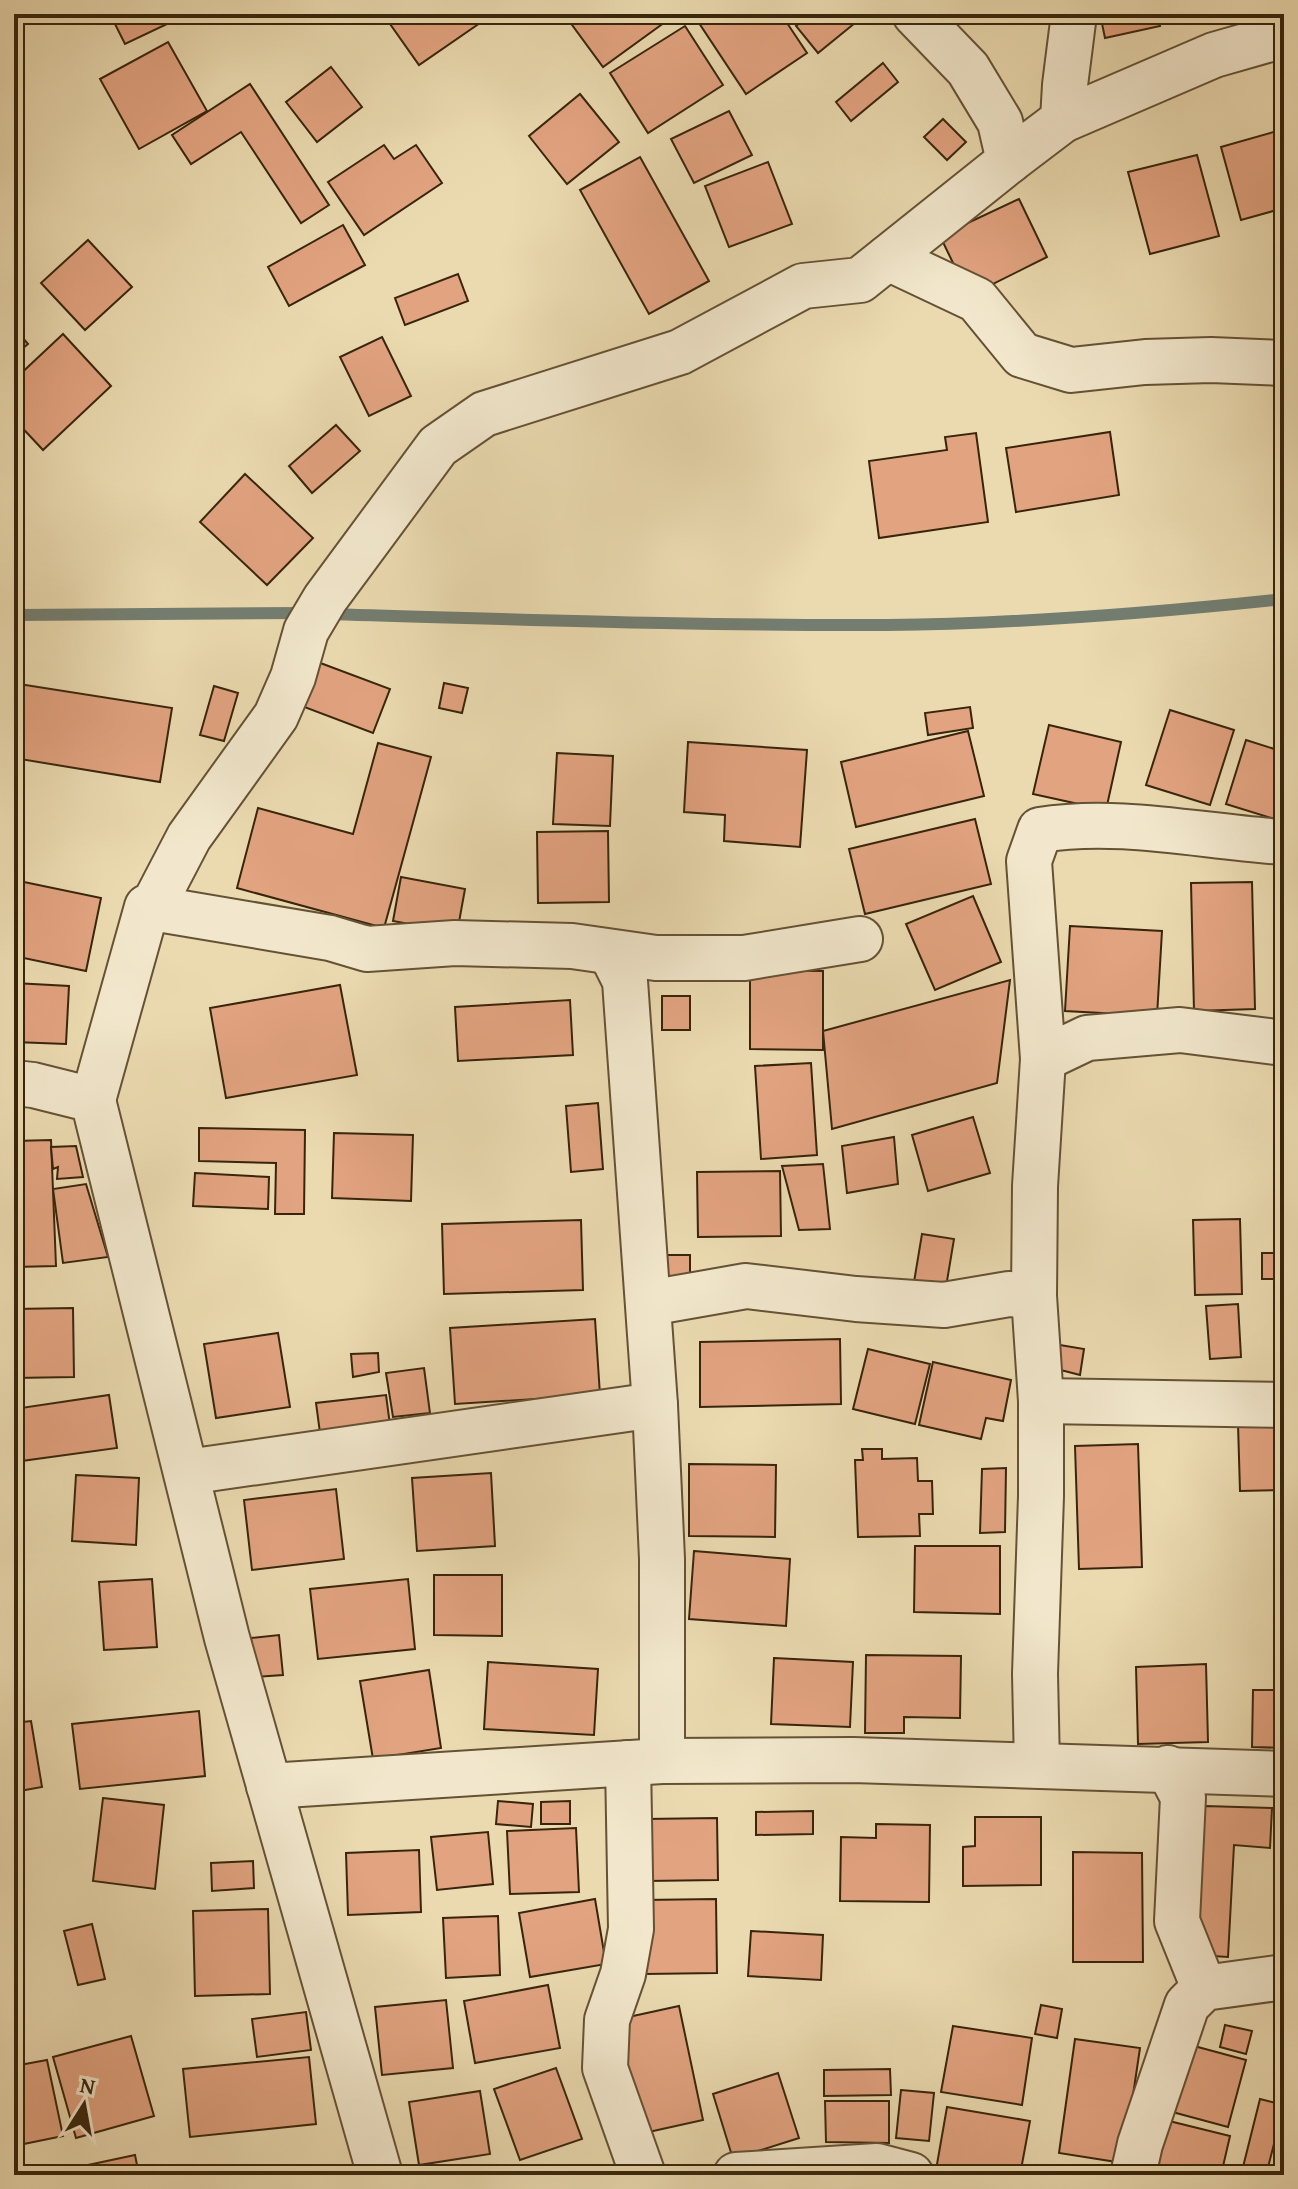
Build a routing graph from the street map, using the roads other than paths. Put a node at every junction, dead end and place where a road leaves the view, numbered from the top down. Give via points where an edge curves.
1 (915, 14) edge
2 (1074, 14) edge
3 (1284, 35) edge
4 (1063, 120) junction
5 (1004, 142) junction
6 (888, 258) junction
7 (1284, 363) edge
8 (1284, 842) edge
9 (152, 908) junction
10 (860, 939) dead end
11 (611, 953) junction
12 (1284, 1043) edge
13 (107, 1056) junction
14 (1043, 1059) junction
15 (23, 1084) edge
16 (93, 1100) junction
17 (1034, 1296) junction
18 (649, 1303) junction
19 (1041, 1401) junction
20 (655, 1405) junction
21 (1284, 1405) edge
22 (187, 1472) junction
23 (645, 1762) junction
24 (1037, 1765) junction
25 (1168, 1768) junction
26 (1284, 1774) edge
27 (269, 1786) junction
28 (1284, 1977) edge
29 (1204, 1988) junction
30 (380, 2175) edge
31 (643, 2175) edge
32 (736, 2175) edge
33 (911, 2175) edge
34 (1133, 2175) edge

1 - 5 street via 968,69
2 - 4 street
3 - 4 street via 1214,55
4 - 5 street
5 - 6 street
6 - 7 street via 977,300 1022,355 1071,370 1145,362
6 - 9 street via 860,280 803,286 680,352 484,414 438,446 325,599 306,631 276,716 189,837
8 - 14 street via 1123,826 1040,830 1029,861
9 - 11 street via 367,949 455,943 572,946
9 - 13 street via 147,907
10 - 11 street via 744,958
11 - 18 street via 625,981
12 - 14 street via 1180,1030 1087,1038
13 - 15 street via 73,1057
13 - 16 street
14 - 17 street
15 - 16 street
16 - 22 street
17 - 18 street via 1009,1294 944,1305 746,1286
17 - 19 street
18 - 20 street
19 - 21 street
19 - 24 street
20 - 22 street
20 - 23 street via 662,1559
22 - 27 street
23 - 24 street
23 - 27 street
23 - 31 street via 631,1929 607,2020 605,2068
24 - 25 street
25 - 26 street
25 - 29 street via 1183,1797 1177,1921
27 - 30 street
28 - 29 street
29 - 34 street via 1187,2005
32 - 33 street via 877,2166

